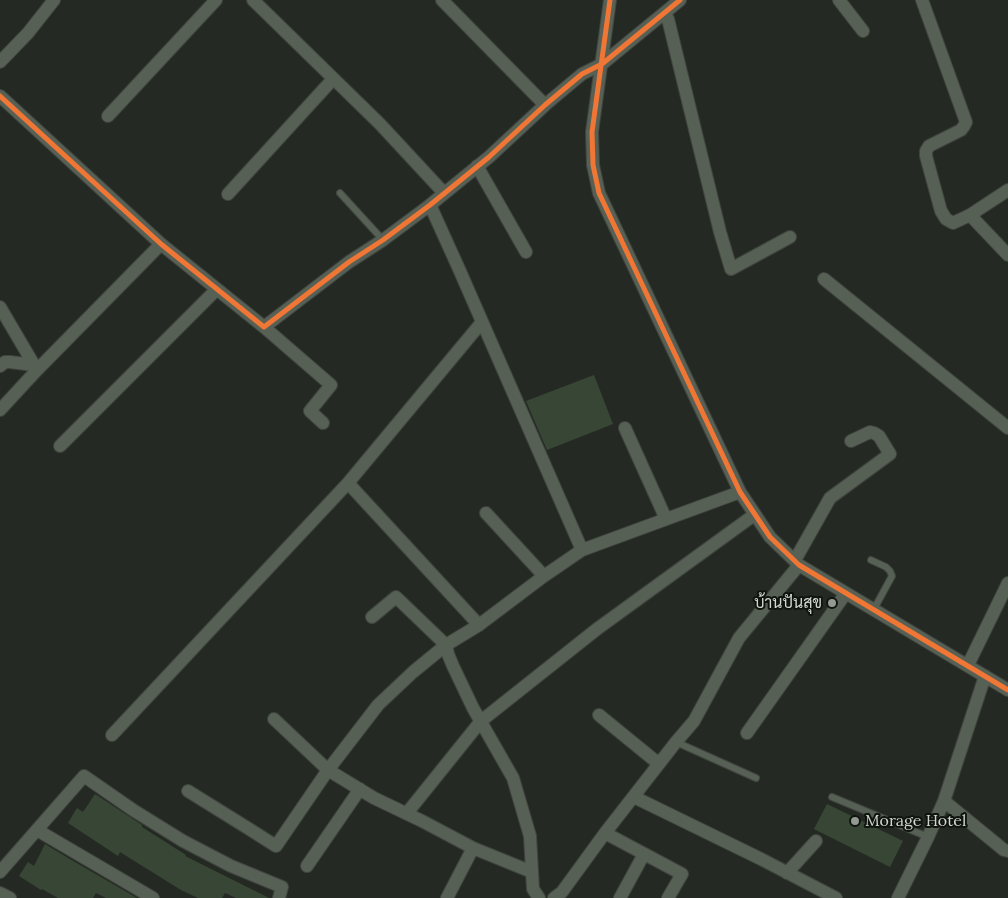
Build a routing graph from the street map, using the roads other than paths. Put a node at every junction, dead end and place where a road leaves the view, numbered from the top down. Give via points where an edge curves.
1 (216, 0) edge
2 (253, 0) edge
3 (442, 0) edge
4 (610, 0) edge
5 (680, 0) edge
6 (839, 0) edge
7 (922, 0) edge
8 (50, 2) edge
9 (664, 14) junction
10 (863, 31) dead end
11 (0, 62) edge
12 (602, 64) junction
13 (333, 79) junction
14 (0, 96) edge
15 (545, 105) junction
16 (108, 116) dead end
17 (477, 166) junction
18 (1008, 190) edge
19 (340, 193) dead end
20 (444, 193) junction
21 (228, 194) dead end
22 (430, 205) junction
23 (970, 215) junction
24 (790, 237) dead end
25 (383, 240) junction
26 (162, 244) junction
27 (526, 252) dead end
28 (1008, 255) edge
29 (824, 279) dead end
30 (217, 289) junction
31 (0, 308) edge
32 (482, 322) junction
33 (264, 327) junction
34 (0, 366) edge
35 (36, 367) junction
36 (0, 410) edge
37 (322, 422) dead end
38 (625, 428) dead end
39 (1008, 428) edge
40 (851, 441) dead end
41 (60, 446) dead end
42 (348, 483) junction
43 (740, 492) junction
44 (486, 513) dead end
45 (754, 515) junction
46 (666, 519) junction
47 (582, 550) junction
48 (871, 560) dead end
49 (797, 563) junction
50 (544, 576) junction
51 (1008, 583) edge
52 (846, 593) junction
53 (874, 609) junction
54 (372, 617) dead end
55 (479, 625) junction
56 (446, 645) junction
57 (968, 665) junction
58 (985, 676) junction
59 (1008, 690) edge
60 (599, 714) dead end
61 (274, 720) dead end
62 (481, 721) junction
63 (747, 733) dead end
64 (112, 735) dead end
65 (676, 742) junction
66 (659, 764) junction
67 (328, 770) junction
68 (756, 778) dead end
69 (360, 789) junction
70 (188, 791) dead end
71 (634, 797) junction
72 (832, 797) dead end
73 (944, 801) junction
74 (407, 813) junction
75 (37, 830) junction
76 (605, 833) junction
77 (928, 837) junction
78 (816, 841) dead end
79 (473, 848) junction
80 (1008, 851) edge
81 (644, 854) junction
82 (307, 866) dead end
83 (0, 872) edge
84 (532, 872) junction
85 (787, 873) junction
86 (0, 893) edge
87 (10, 898) edge
88 (154, 898) edge
89 (279, 898) edge
90 (447, 898) edge
91 (539, 898) edge
92 (554, 898) edge
93 (620, 898) edge
94 (668, 898) edge
95 (836, 898) edge
96 (898, 898) edge

1 - 16 street
2 - 13 street
3 - 15 street
4 - 12 street
5 - 9 street
6 - 10 street
7 - 23 street via 966,122 961,130 929,146 926,156 946,219 952,223
8 - 11 street via 28,33
9 - 12 street
9 - 24 street via 668,19 730,269
12 - 15 street via 582,74
12 - 43 street via 592,132 593,165 599,193
13 - 20 street
13 - 21 street
14 - 26 street
15 - 17 street
17 - 20 street
17 - 27 street
18 - 23 street
19 - 25 lane
20 - 22 street
22 - 25 street
22 - 32 street
23 - 28 street
25 - 33 street
26 - 30 street
26 - 35 street
29 - 39 street
30 - 33 street
30 - 41 street
31 - 35 street
32 - 42 street
32 - 47 street
33 - 37 street via 331,385 310,411
34 - 35 street via 10,362
35 - 36 street
38 - 46 street
40 - 49 street via 874,433 890,454 830,498
42 - 55 street
42 - 64 street
43 - 45 street
43 - 46 street
44 - 50 street
45 - 49 street via 770,538
45 - 62 street via 598,629
46 - 47 street
47 - 50 street
48 - 53 lane via 886,567 892,576
49 - 52 street
49 - 65 street via 739,638 694,721
50 - 55 street
51 - 57 street
52 - 53 street
52 - 63 street
53 - 57 street
54 - 56 street via 396,597
55 - 56 street
56 - 62 street
56 - 67 street via 378,705
57 - 58 street
58 - 59 street
58 - 73 street
60 - 66 street
61 - 67 street
62 - 74 street
62 - 84 street via 512,778 530,836
65 - 66 street
65 - 68 lane
66 - 71 street
67 - 69 street
67 - 70 street via 276,846
69 - 74 street
69 - 82 street
71 - 76 street
71 - 85 street
72 - 77 lane
73 - 77 street
73 - 80 street
74 - 79 street
75 - 83 street
75 - 88 street
75 - 89 street via 84,776 183,841 282,887
76 - 81 street
76 - 92 street via 562,892
77 - 96 street
78 - 85 street
79 - 84 street
79 - 90 street
81 - 93 street
81 - 94 street via 682,874
84 - 91 street via 533,889
85 - 95 street
86 - 87 street

